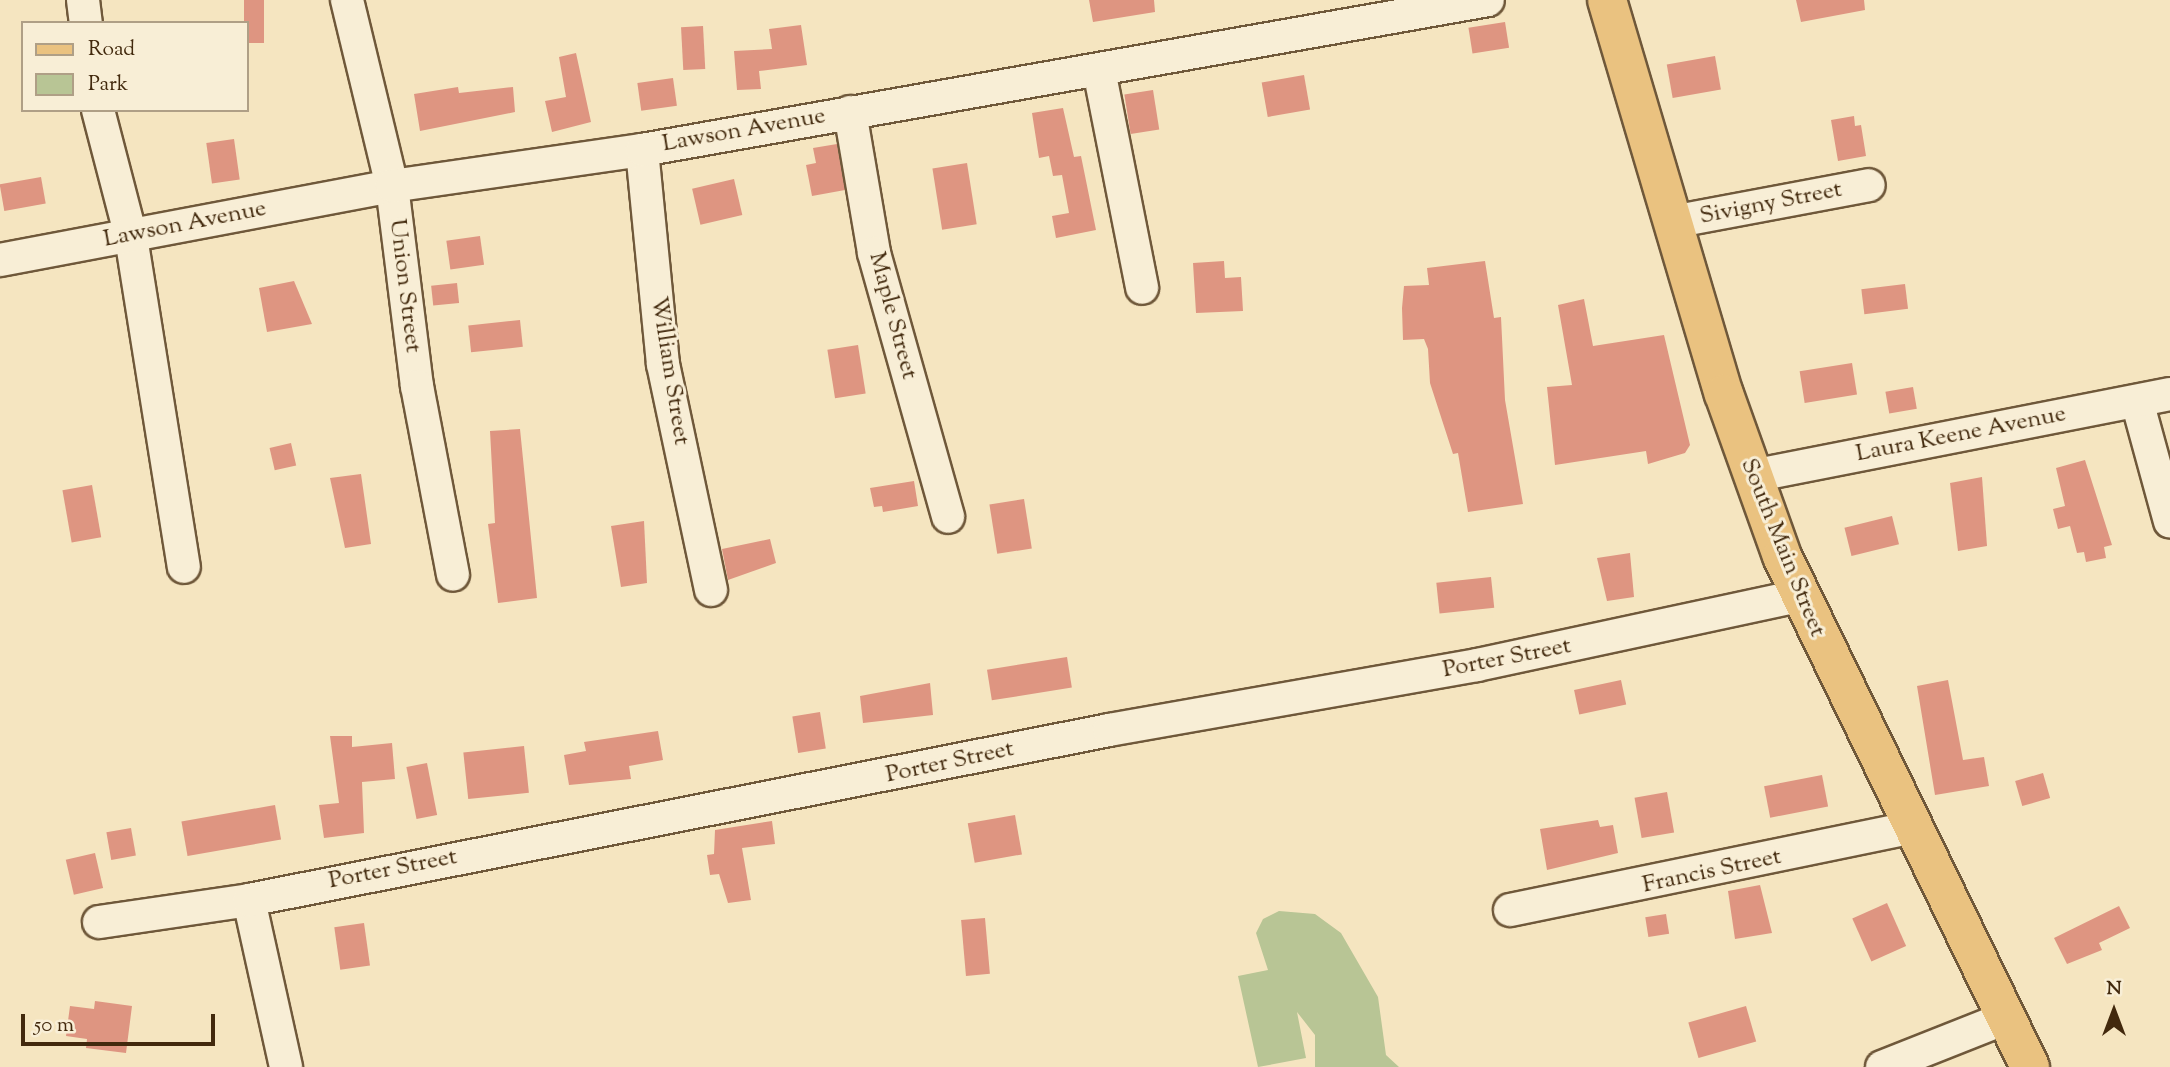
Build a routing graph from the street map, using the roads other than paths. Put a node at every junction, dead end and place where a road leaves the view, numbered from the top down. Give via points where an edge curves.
1 (83, 0) edge
2 (347, 0) edge
3 (1488, 0) edge
4 (1606, 0) edge
5 (86, 21) edge
6 (1099, 70) junction
7 (99, 112) edge
8 (850, 112) junction
9 (642, 150) junction
10 (1869, 185) dead end
11 (392, 186) junction
12 (1672, 222) junction
13 (131, 237) junction
14 (0, 260) edge
15 (1142, 288) dead end
16 (2170, 394) edge
17 (2137, 401) junction
18 (1752, 476) junction
19 (948, 517) dead end
20 (2170, 522) edge
21 (184, 567) dead end
22 (453, 575) dead end
23 (711, 590) dead end
24 (1799, 596) junction
25 (1913, 827) junction
26 (248, 900) junction
27 (1510, 910) dead end
28 (99, 922) dead end
29 (2006, 1018) junction
30 (286, 1067) edge
31 (1882, 1067) edge
32 (2030, 1067) edge

1 - 5 street
2 - 11 street, Union Street
3 - 6 street, Lawson Avenue
4 - 12 main road, South Main Street
6 - 8 street, Lawson Avenue
6 - 15 street
7 - 13 street
8 - 9 street, Lawson Avenue
8 - 19 street, Maple Street via 874,253
9 - 11 street, Lawson Avenue
9 - 23 street, William Street via 663,364
10 - 12 street, Sivigny Street
11 - 13 street, Lawson Avenue
11 - 22 street, Union Street via 417,386
12 - 18 main road, South Main Street
13 - 14 street, Lawson Avenue
13 - 21 street
16 - 17 street, Laura Keene Avenue
17 - 18 street, Laura Keene Avenue
17 - 20 street
18 - 24 main road, South Main Street
24 - 25 main road, South Main Street
24 - 26 street, Porter Street via 1489,663 1156,721
25 - 27 street, Francis Street
25 - 29 main road, South Main Street
26 - 28 street, Porter Street
26 - 30 street
29 - 31 street
29 - 32 main road, South Main Street

